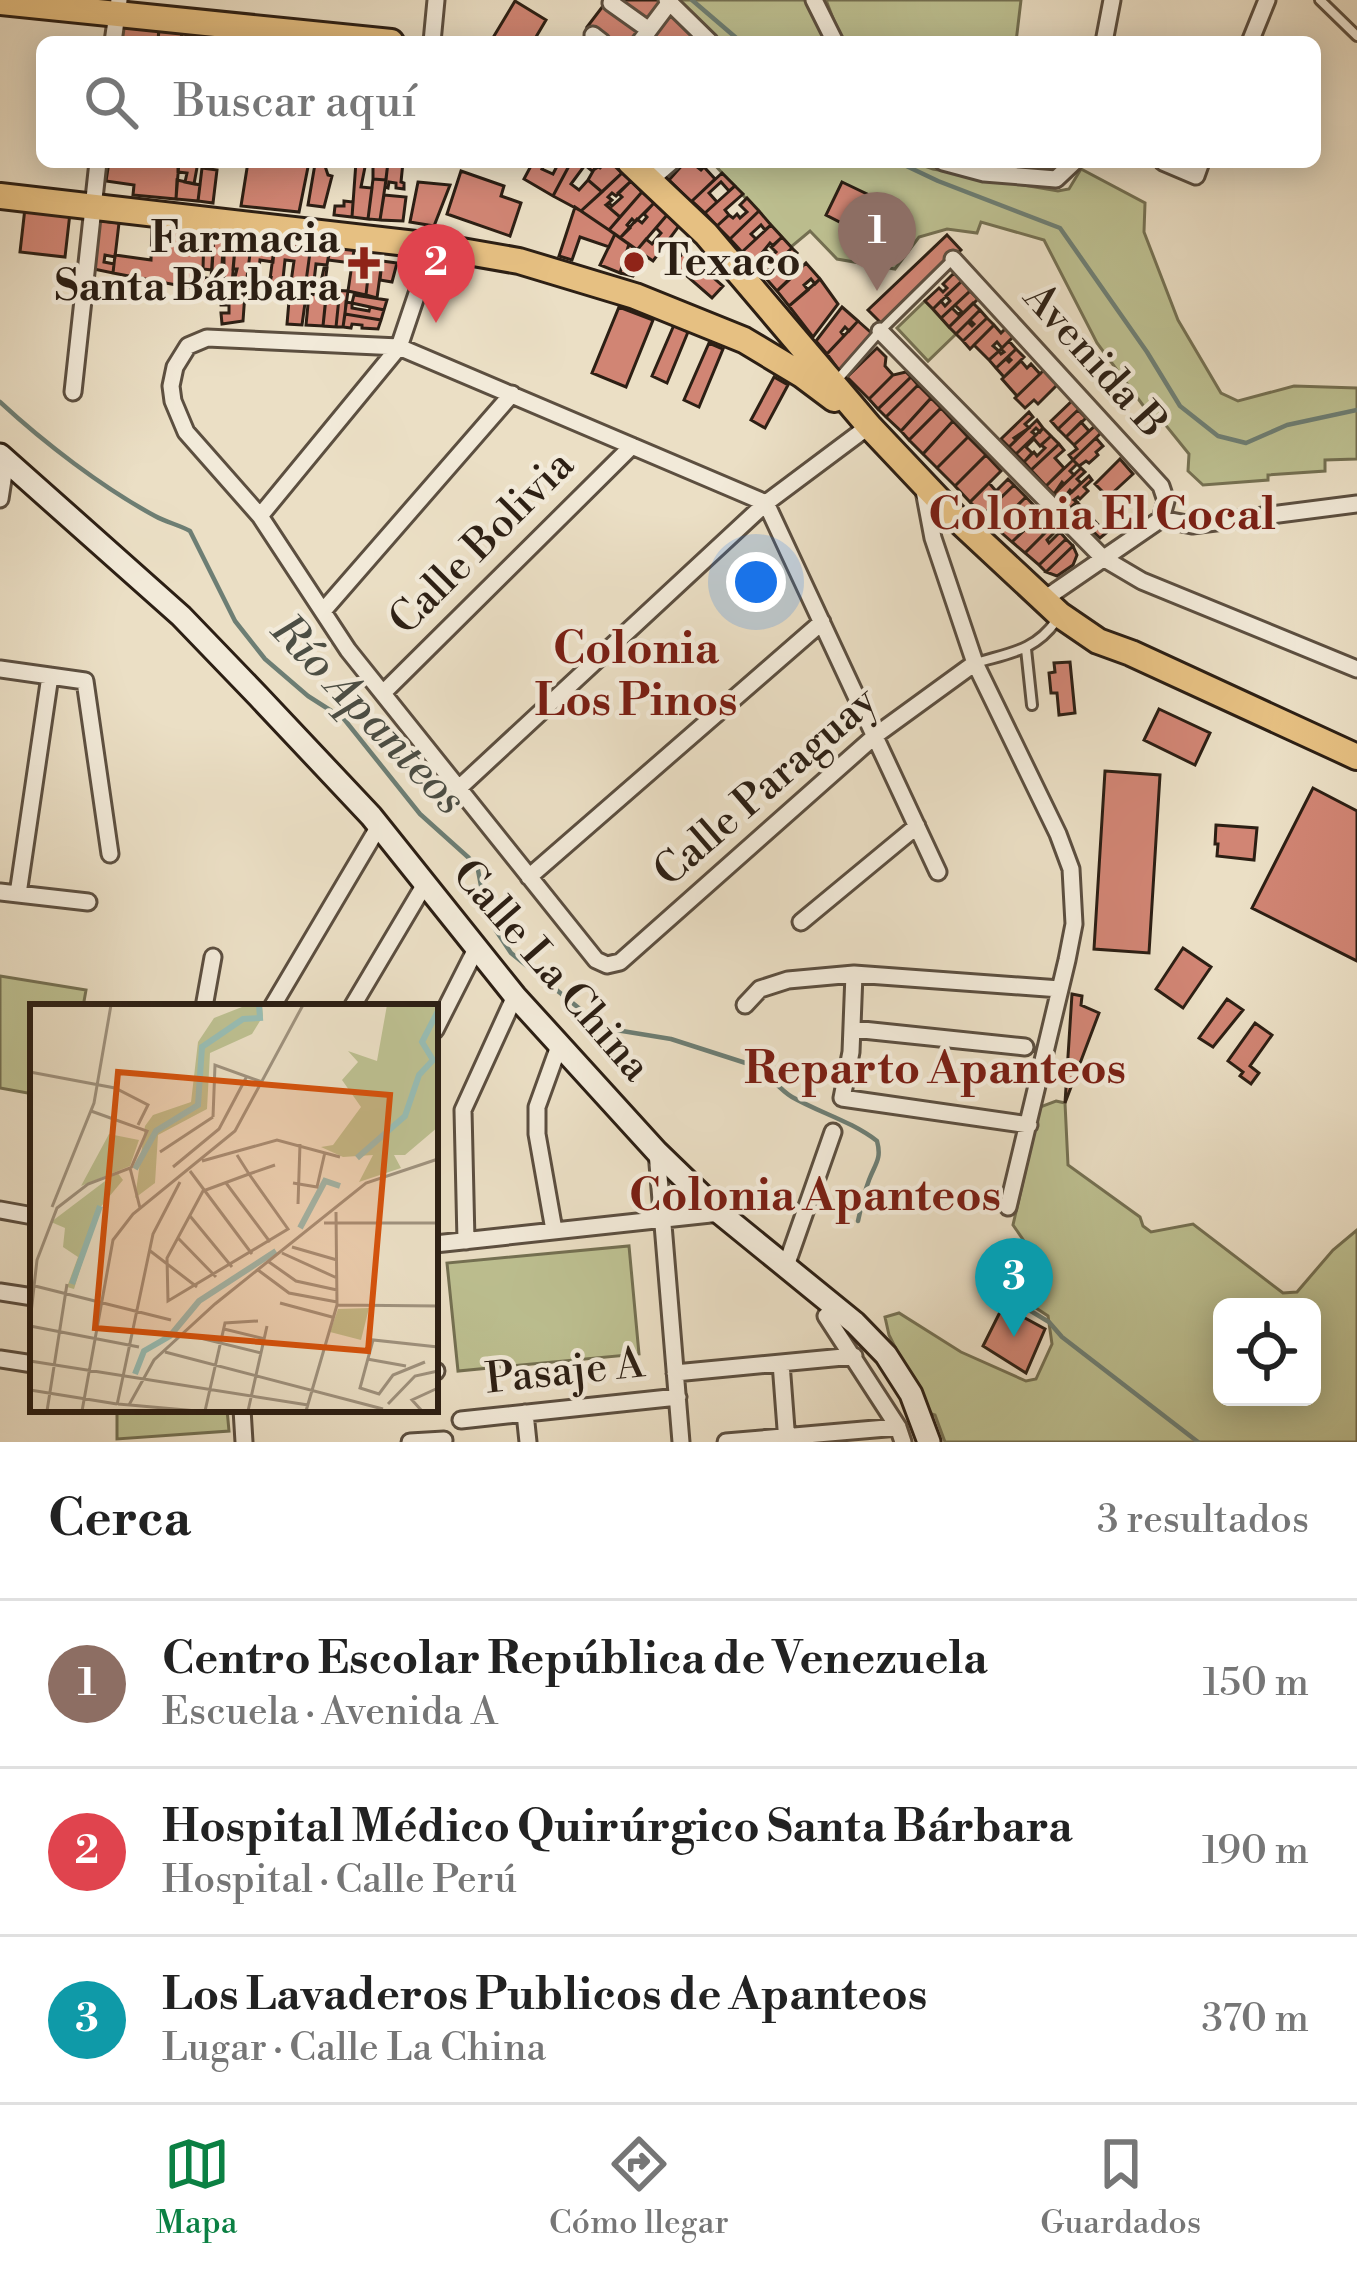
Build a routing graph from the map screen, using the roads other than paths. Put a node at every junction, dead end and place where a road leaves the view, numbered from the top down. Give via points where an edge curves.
1 (436, 0) edge
2 (814, 0) edge
3 (1112, 0) edge
4 (1267, 0) edge
5 (1320, 0) edge
6 (668, 1) edge
7 (0, 2) edge
8 (610, 3) dead end
9 (118, 6) edge
10 (114, 36) edge
11 (346, 36) edge
12 (433, 36) edge
13 (644, 36) edge
14 (704, 36) edge
15 (832, 36) edge
16 (1105, 36) edge
17 (1252, 36) edge
18 (1357, 36) edge
19 (97, 168) edge
20 (636, 168) edge
21 (664, 168) edge
22 (966, 168) edge
23 (1068, 168) edge
24 (650, 181) junction
25 (0, 196) edge
26 (92, 208) junction
27 (433, 246) junction
28 (953, 259) joint
29 (770, 308) junction
30 (880, 331) junction
31 (745, 340) junction
32 (399, 346) junction
33 (833, 384) junction
34 (73, 392) dead end
35 (512, 394) junction
36 (869, 426) junction
37 (632, 446) junction
38 (3, 458) edge
39 (923, 485) junction
40 (0, 500) edge
41 (766, 502) junction
42 (1357, 504) edge
43 (260, 516) junction
44 (1161, 519) junction
45 (1103, 558) junction
46 (1052, 607) junction
47 (323, 611) junction
48 (822, 622) junction
49 (1027, 649) junction
50 (975, 663) junction
51 (0, 669) edge
52 (1357, 669) edge
53 (50, 676) junction
54 (384, 692) junction
55 (1032, 705) dead end
56 (876, 735) junction
57 (1357, 757) edge
58 (459, 788) junction
59 (379, 826) junction
60 (916, 826) junction
61 (110, 854) dead end
62 (938, 872) dead end
63 (529, 877) junction
64 (424, 884) junction
65 (0, 892) edge
66 (18, 894) junction
67 (88, 902) dead end
68 (801, 922) dead end
69 (476, 949) junction
70 (213, 957) dead end
71 (854, 974) junction
72 (1060, 989) junction
73 (515, 996) junction
74 (205, 1004) edge
75 (274, 1004) edge
76 (354, 1004) edge
77 (745, 1006) dead end
78 (438, 1024) edge
79 (853, 1029) junction
80 (559, 1046) junction
81 (1025, 1047) dead end
82 (1029, 1124) junction
83 (833, 1132) dead end
84 (657, 1152) junction
85 (1008, 1207) dead end
86 (0, 1210) edge
87 (720, 1213) junction
88 (30, 1215) edge
89 (663, 1221) junction
90 (554, 1230) junction
91 (466, 1241) junction
92 (438, 1244) edge
93 (786, 1266) junction
94 (0, 1292) edge
95 (30, 1297) edge
96 (826, 1316) dead end
97 (854, 1356) junction
98 (0, 1358) edge
99 (30, 1363) edge
100 (781, 1363) junction
101 (676, 1373) junction
102 (677, 1396) junction
103 (242, 1412) edge
104 (525, 1413) junction
105 (460, 1420) dead end
106 (901, 1434) edge
107 (787, 1439) edge
108 (444, 1440) edge
109 (244, 1442) edge
110 (410, 1442) edge
111 (528, 1442) edge
112 (681, 1442) edge
113 (726, 1442) edge
114 (929, 1442) edge

1 - 12 street
2 - 15 street
3 - 16 street
4 - 17 street
5 - 18 lane
6 - 13 street
6 - 14 street
7 - 9 main road
8 - 13 street
9 - 10 street
9 - 11 main road
19 - 26 street
20 - 24 main road
21 - 24 street
22 - 23 street via 1056,179
24 - 29 main road
25 - 26 main road
26 - 27 main road
26 - 34 street
27 - 31 main road via 538,266
27 - 32 street
28 - 30 lane
28 - 44 street, Avenida B via 1160,486
29 - 31 main road via 767,328
29 - 33 main road
30 - 33 lane
30 - 45 street
31 - 36 main road
32 - 35 street
32 - 43 street
32 - 43 street via 207,338 182,353 171,386 179,419
33 - 36 main road
35 - 37 street
35 - 47 street
36 - 39 main road
36 - 41 street
37 - 41 street
37 - 54 street, Calle Bolivia
38 - 40 street
38 - 59 main road, Calle La China via 182,616
39 - 46 main road
39 - 50 street
41 - 48 street
41 - 58 street
42 - 44 street via 1192,525
43 - 47 street
44 - 45 street
45 - 46 street
45 - 52 street
46 - 49 lane via 1049,630
46 - 57 main road via 1098,641
47 - 54 street
48 - 56 street
48 - 63 street
49 - 50 lane
49 - 55 lane
50 - 56 street, Calle Paraguay
50 - 72 street via 1071,869 1074,924
51 - 53 street
53 - 61 street via 85,681
53 - 66 street
54 - 58 street
56 - 60 street
56 - 63 street, Calle Paraguay via 620,962 596,960
58 - 63 street
59 - 64 main road, Calle La China
59 - 75 street
60 - 62 street
60 - 68 street
64 - 69 main road, Calle La China
64 - 76 street
65 - 66 street
66 - 67 street
69 - 73 main road, Calle La China
69 - 78 street
70 - 74 street
71 - 72 street
71 - 77 street via 788,980 760,989
71 - 79 street
72 - 82 street
73 - 80 main road, Calle La China
73 - 91 street via 464,1110
79 - 81 street
79 - 82 street via 842,1098
80 - 84 main road, Calle La China
80 - 90 street via 537,1107
82 - 85 street
83 - 93 street
84 - 87 main road, Calle La China
84 - 89 street
86 - 88 street
87 - 89 street
87 - 93 main road, Calle La China
89 - 90 street
89 - 101 street
90 - 91 street
91 - 92 street
93 - 114 main road, Calle La China via 886,1355
94 - 95 street
96 - 97 street
97 - 100 street, Pasaje A
97 - 106 street
98 - 99 street
100 - 101 street, Pasaje A
100 - 107 street
101 - 102 street
102 - 104 street, Pasaje A
102 - 112 street
103 - 109 street
104 - 105 street, Pasaje A
104 - 111 street
106 - 107 street
107 - 113 street
108 - 110 street

